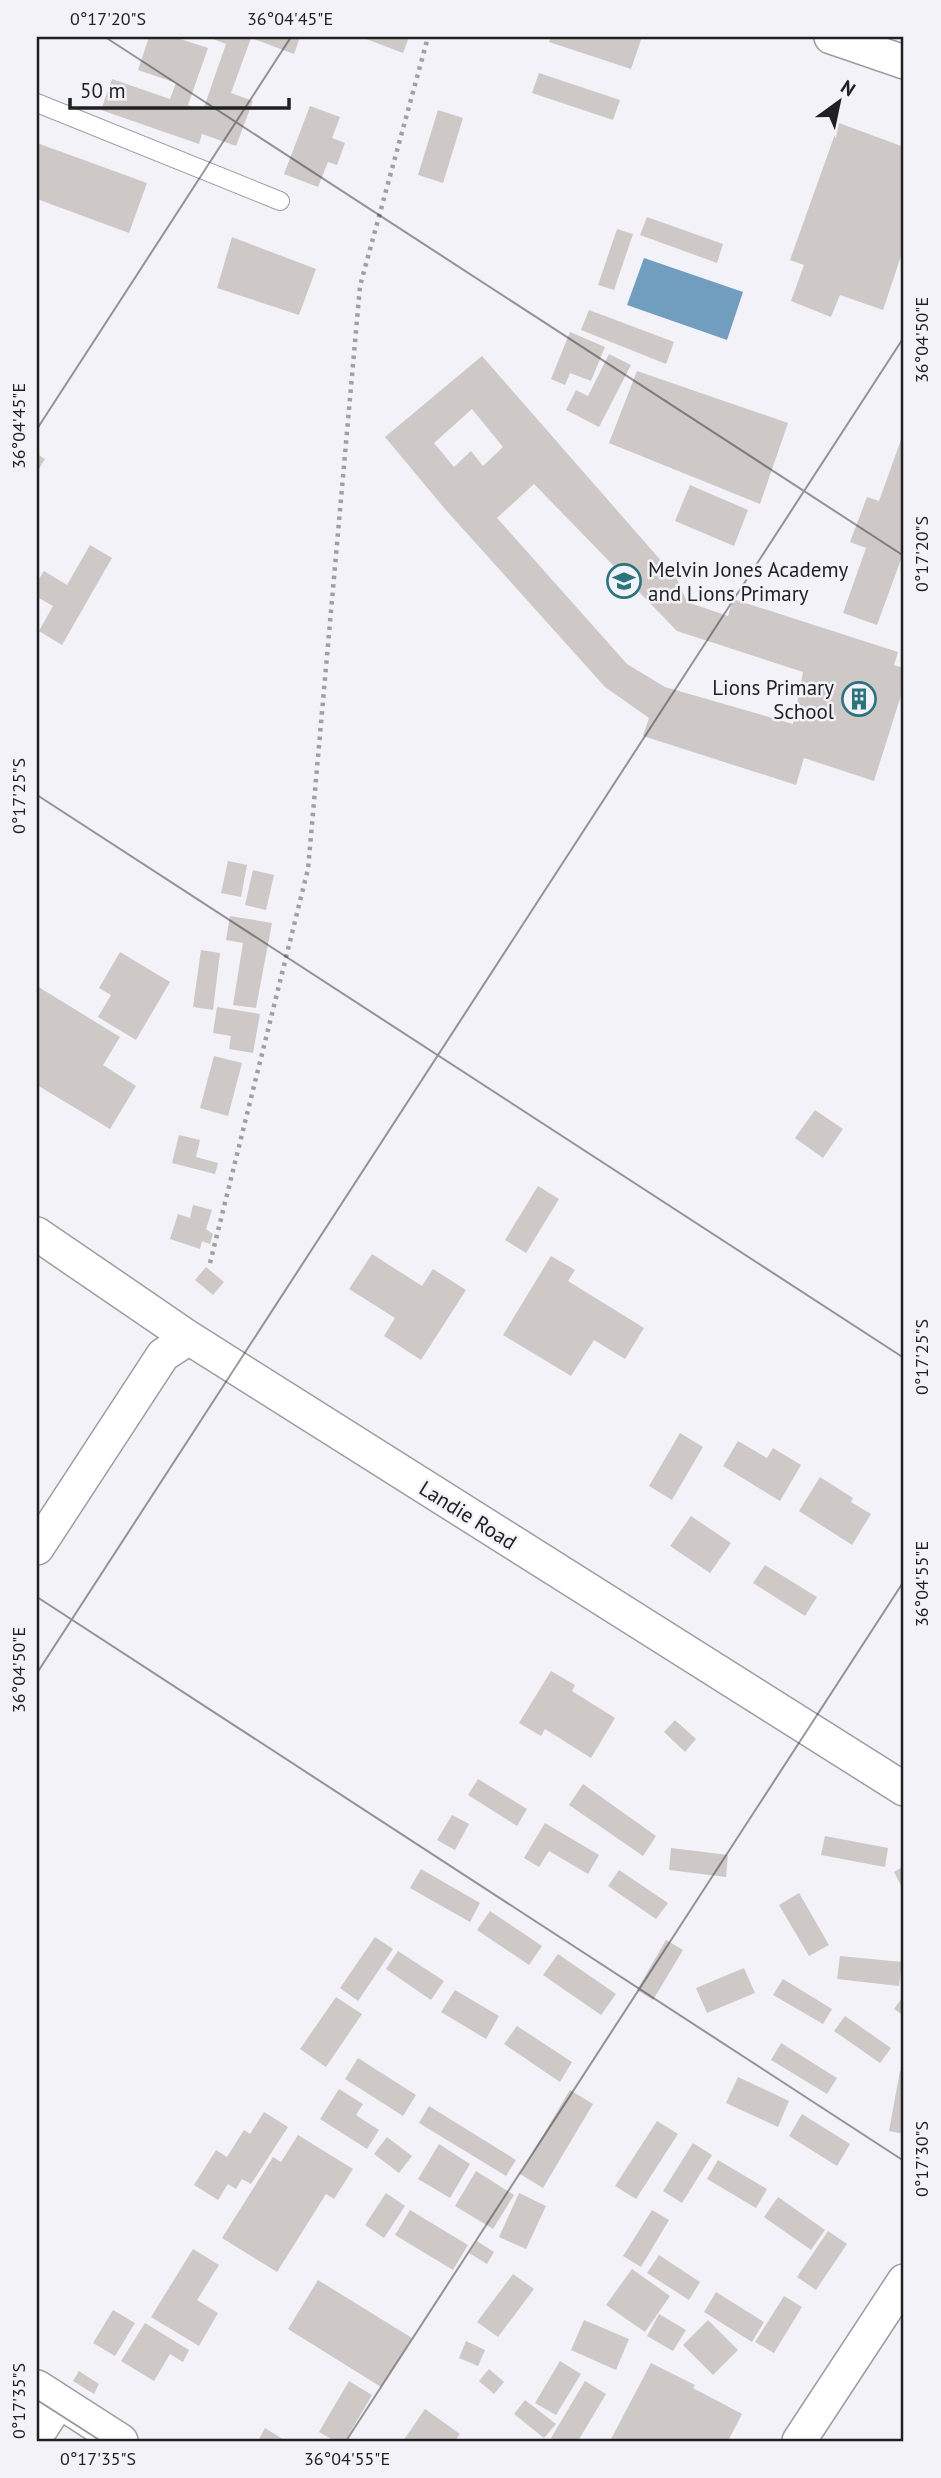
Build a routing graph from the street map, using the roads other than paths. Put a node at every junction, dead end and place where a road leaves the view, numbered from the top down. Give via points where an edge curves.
1 (831, 37) edge
2 (904, 62) edge
3 (37, 103) edge
4 (280, 201) dead end
5 (37, 1234) edge
6 (189, 1338) junction
7 (37, 1548) edge
8 (904, 1789) edge
9 (904, 2281) edge
10 (48, 2394) edge
11 (37, 2435) edge
12 (121, 2441) edge
13 (799, 2441) edge

1 - 2 street
3 - 4 lane
5 - 6 street, Landie Road
6 - 7 street via 163,1355
6 - 8 street, Landie Road
9 - 13 street
10 - 11 street
10 - 12 street

